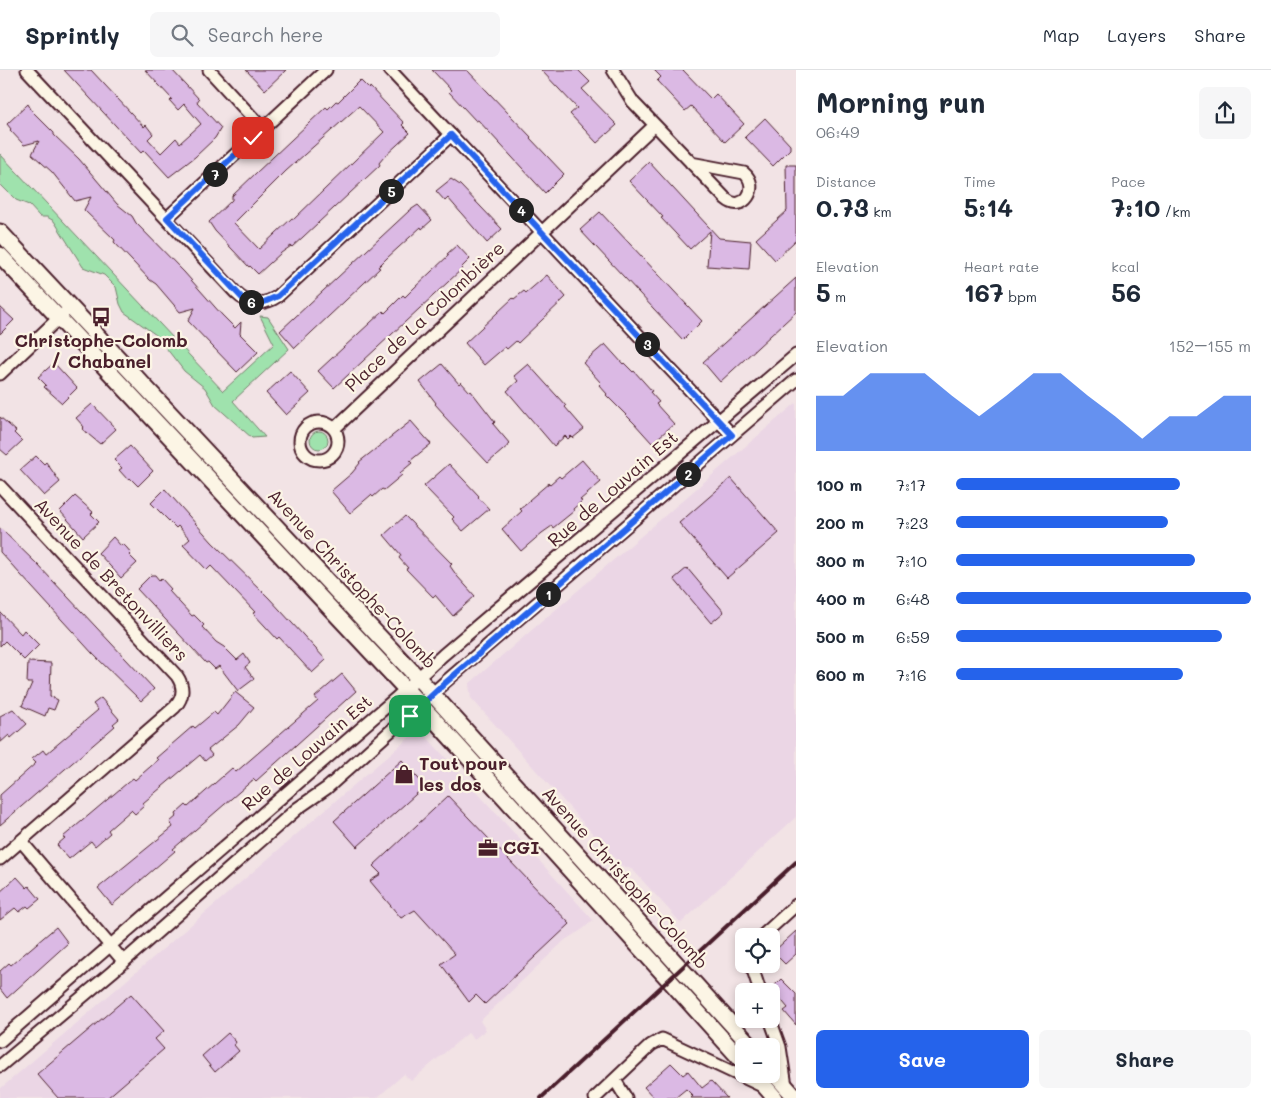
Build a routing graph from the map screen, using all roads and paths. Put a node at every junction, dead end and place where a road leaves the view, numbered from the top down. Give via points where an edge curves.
1 (27, 70) edge
2 (209, 70) edge
3 (326, 70) edge
4 (390, 70) edge
5 (613, 70) edge
6 (655, 125) junction
7 (263, 128) junction
8 (451, 135) junction
9 (691, 163) junction
10 (167, 218) junction
11 (0, 232) edge
12 (541, 232) junction
13 (0, 255) edge
14 (70, 307) junction
15 (59, 318) junction
16 (796, 355) edge
17 (0, 374) edge
18 (796, 380) edge
19 (718, 421) junction
20 (334, 429) dead end
21 (732, 435) junction
22 (0, 486) edge
23 (418, 678) junction
24 (406, 689) junction
25 (433, 694) junction
26 (421, 705) junction
27 (20, 841) junction
28 (0, 859) edge
29 (796, 905) edge
30 (771, 928) edge
31 (110, 946) junction
32 (124, 962) junction
33 (773, 1028) edge
34 (744, 1038) edge
35 (0, 1042) edge
36 (735, 1053) edge
37 (0, 1066) edge
38 (614, 1080) junction
39 (780, 1080) edge
40 (762, 1083) edge
41 (791, 1092) edge
42 (770, 1093) edge
43 (595, 1098) edge
44 (626, 1098) edge

1 - 10 street
2 - 7 street
3 - 7 street
4 - 8 street
5 - 6 street via 628,96
6 - 9 street
6 - 12 street, Place de La Colombière
7 - 10 street
8 - 10 street via 278,296 267,302 253,303 240,297
8 - 12 street
9 - 9 street via 728,201 737,204 748,198 752,189 744,173
11 - 14 main road, Avenue Christophe-Colomb
12 - 19 street
12 - 20 street, Place de La Colombière
13 - 15 main road, Avenue Christophe-Colomb
14 - 15 street
14 - 23 main road, Avenue Christophe-Colomb
15 - 17 street
15 - 24 main road, Avenue Christophe-Colomb
16 - 19 street, Rue de Louvain Est
18 - 21 street, Rue de Louvain Est
19 - 21 street
19 - 23 street, Rue de Louvain Est
21 - 25 street, Rue de Louvain Est
22 - 27 street, Avenue de Bretonvilliers via 177,676 182,689 175,707
23 - 24 street, Rue de Louvain Est
23 - 25 main road, Avenue Christophe-Colomb
24 - 26 main road, Avenue Christophe-Colomb
24 - 31 street, Rue de Louvain Est
25 - 26 street, Rue de Louvain Est
25 - 34 main road, Avenue Christophe-Colomb
26 - 32 street, Rue de Louvain Est via 327,788 283,821
26 - 36 main road, Avenue Christophe-Colomb
27 - 28 street, Avenue de Bretonvilliers
27 - 31 street
29 - 30 street
31 - 32 street
31 - 35 street, Rue de Louvain Est
32 - 37 street, Rue de Louvain Est
33 - 41 street
38 - 42 street via 651,1045 662,1039
38 - 43 street
38 - 44 street
39 - 41 main road
40 - 42 main road

